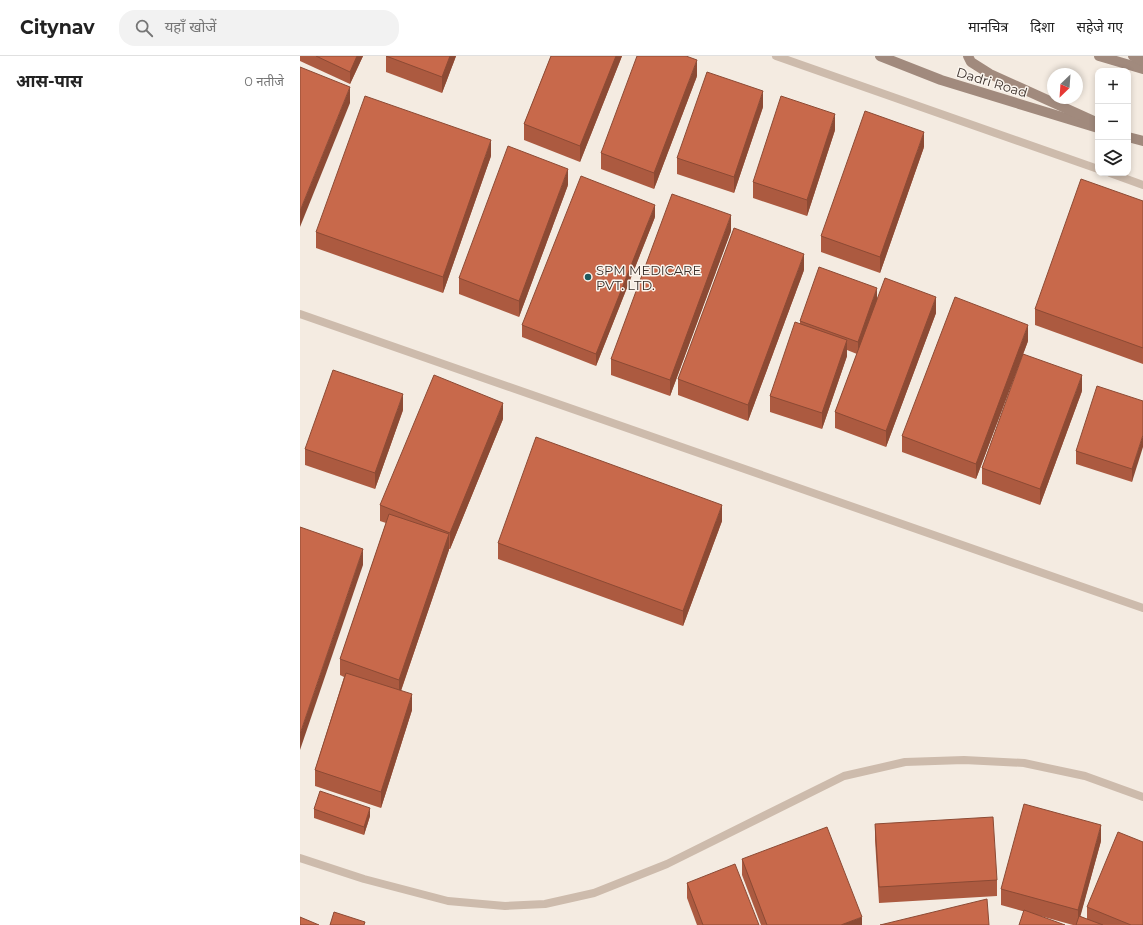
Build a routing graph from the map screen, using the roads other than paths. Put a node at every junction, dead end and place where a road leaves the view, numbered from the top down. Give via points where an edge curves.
1 (776, 56) edge
2 (880, 56) edge
3 (968, 56) edge
4 (1099, 56) edge
5 (1133, 56) edge
6 (1143, 61) edge
7 (1143, 69) edge
8 (1095, 121) edge
9 (1095, 127) edge
10 (1095, 168) edge
11 (1119, 176) edge
12 (1143, 184) edge
13 (300, 314) edge
14 (1143, 608) edge
15 (1143, 797) edge
16 (300, 858) edge

1 - 10 lane
2 - 9 main road, Dadri Road via 941,80
3 - 8 main road via 971,62 990,74
4 - 7 main road
5 - 6 main road
11 - 12 lane
13 - 14 lane
15 - 16 lane via 1085,776 1024,763 964,760 905,762 844,776 667,864 594,893 545,904 506,906 448,901 364,879

